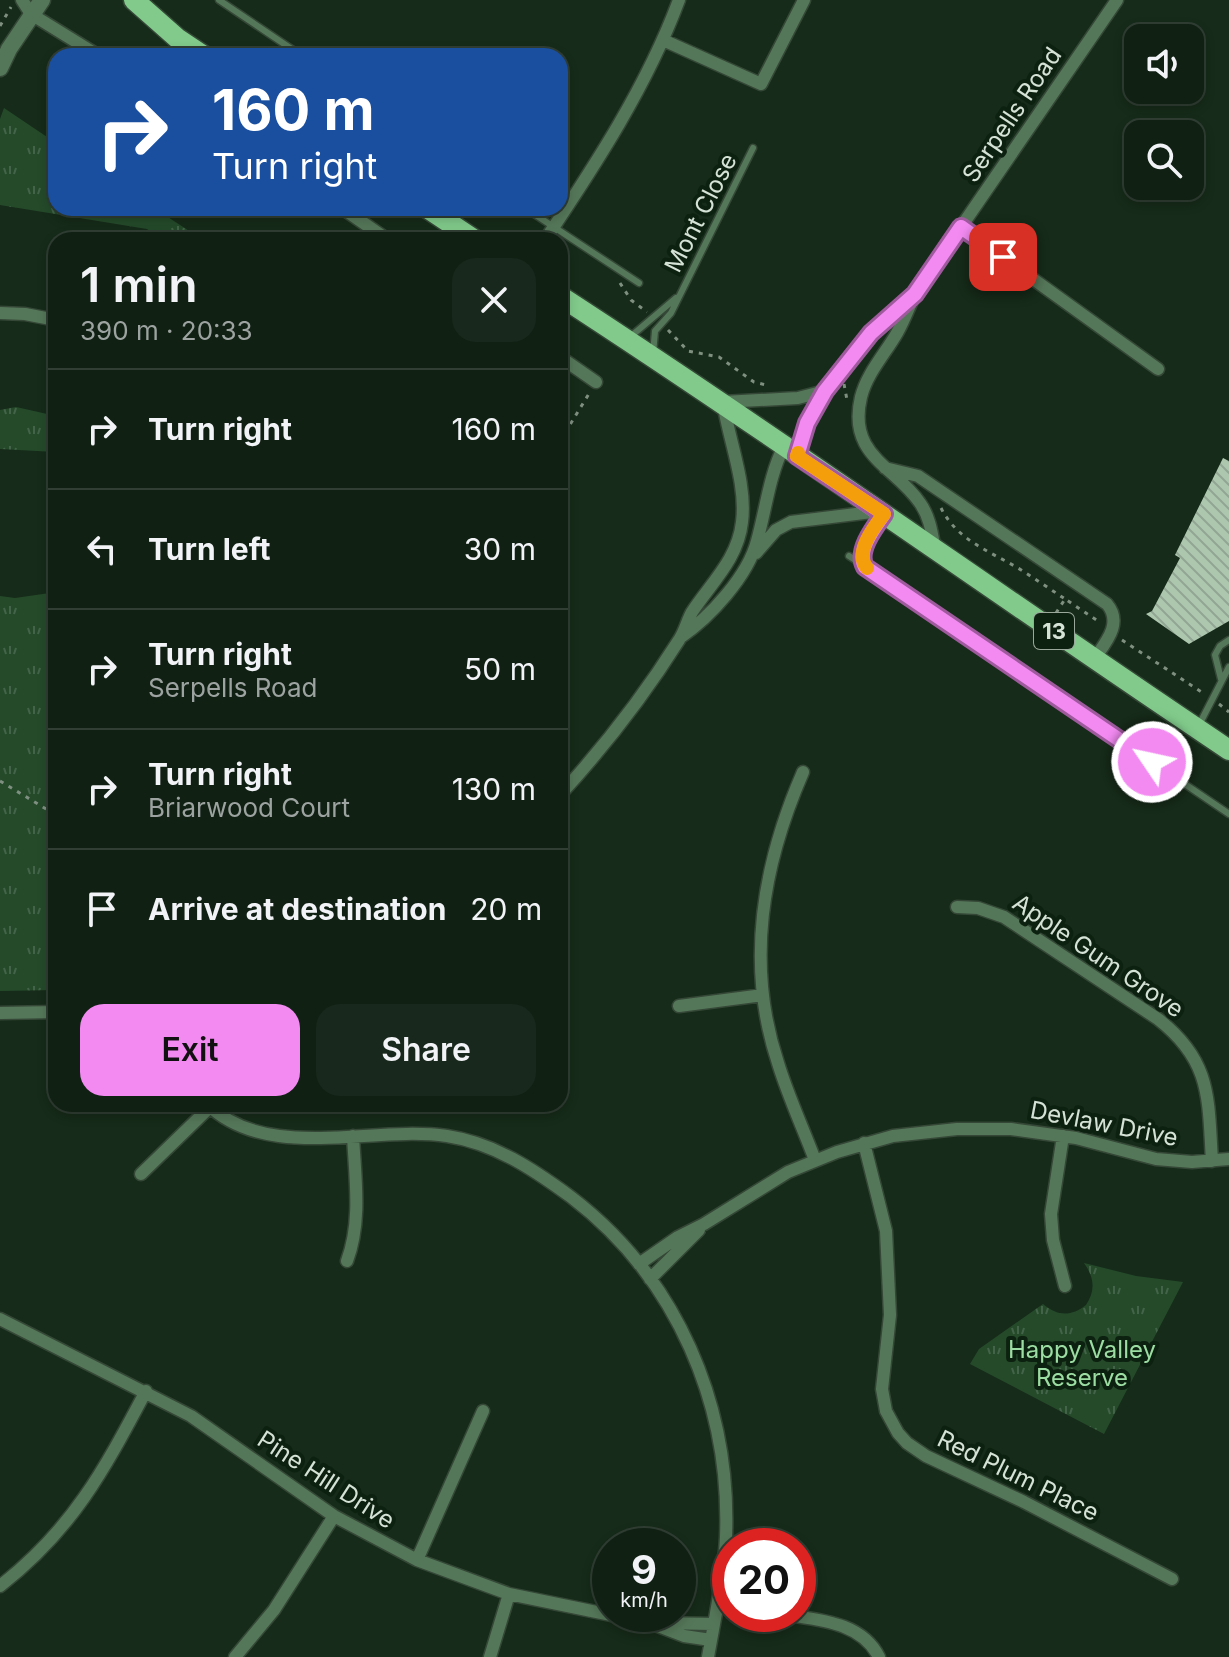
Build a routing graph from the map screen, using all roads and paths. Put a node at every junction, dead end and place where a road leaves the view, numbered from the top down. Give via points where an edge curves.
1 (15, 0) edge
2 (42, 0) edge
3 (134, 0) edge
4 (219, 0) edge
5 (679, 0) edge
6 (804, 0) edge
7 (1117, 0) edge
8 (26, 7) edge
9 (0, 26) edge
10 (663, 40) junction
11 (87, 48) edge
12 (192, 48) edge
13 (290, 48) edge
14 (0, 68) edge
15 (753, 148) dead end
16 (568, 205) edge
17 (354, 216) edge
18 (439, 216) edge
19 (537, 216) edge
20 (561, 216) edge
21 (554, 227) junction
22 (961, 227) junction
23 (376, 232) edge
24 (463, 232) edge
25 (551, 232) edge
26 (562, 232) edge
27 (568, 236) edge
28 (622, 272) junction
29 (639, 283) dead end
30 (915, 294) junction
31 (680, 295) junction
32 (568, 301) edge
33 (0, 313) edge
34 (654, 317) junction
35 (48, 318) edge
36 (661, 323) junction
37 (627, 340) junction
38 (653, 357) junction
39 (568, 363) edge
40 (1158, 369) dead end
41 (596, 382) joint
42 (842, 382) dead end
43 (772, 386) dead end
44 (825, 391) junction
45 (723, 402) junction
46 (850, 402) dead end
47 (568, 428) edge
48 (791, 451) junction
49 (882, 466) junction
50 (937, 488) junction
51 (882, 513) junction
52 (935, 550) junction
53 (849, 556) dead end
54 (746, 565) junction
55 (868, 569) junction
56 (722, 572) junction
57 (736, 580) junction
58 (1065, 599) junction
59 (1047, 626) junction
60 (1112, 631) junction
61 (681, 637) junction
62 (1229, 640) edge
63 (1095, 658) junction
64 (1229, 667) edge
65 (1221, 679) junction
66 (1211, 699) junction
67 (1229, 712) edge
68 (1197, 729) junction
69 (1229, 750) edge
70 (803, 772) dead end
71 (0, 781) edge
72 (568, 786) edge
73 (48, 810) edge
74 (1229, 814) edge
75 (957, 907) dead end
76 (763, 995) junction
77 (679, 1006) dead end
78 (48, 1012) edge
79 (0, 1013) edge
80 (203, 1112) edge
81 (218, 1112) edge
82 (353, 1136) junction
83 (1063, 1136) junction
84 (864, 1143) junction
85 (1229, 1159) edge
86 (815, 1160) junction
87 (1212, 1161) junction
88 (141, 1174) dead end
89 (704, 1224) junction
90 (347, 1261) dead end
91 (639, 1264) junction
92 (650, 1279) junction
93 (1065, 1286) dead end
94 (0, 1319) edge
95 (146, 1391) junction
96 (483, 1411) dead end
97 (334, 1516) junction
98 (726, 1528) edge
99 (417, 1560) junction
100 (1172, 1579) dead end
101 (0, 1586) edge
102 (509, 1594) junction
103 (592, 1611) edge
104 (816, 1620) edge
105 (674, 1632) edge
106 (712, 1632) edge
107 (711, 1640) junction
108 (235, 1657) edge
109 (490, 1657) edge
110 (708, 1657) edge
111 (879, 1657) edge

1 - 9 path
2 - 8 street
3 - 12 main road
4 - 13 lane
5 - 10 street
6 - 10 street via 761,84
7 - 22 street, Serpells Road
8 - 11 street
8 - 14 street
10 - 16 street via 630,107
15 - 31 lane, Mont Close
17 - 23 street
18 - 24 main road
19 - 21 lane
20 - 21 street
21 - 25 street
21 - 26 lane
22 - 30 street, Serpells Road
22 - 40 street
27 - 28 lane
28 - 29 lane
28 - 34 path via 620,282 628,296
30 - 44 street, Serpells Road via 871,333
30 - 49 street, Serpells Road via 861,397 862,432
31 - 34 lane, Mont Close
31 - 36 lane, Mont Close
32 - 37 main road, 13
33 - 35 street
34 - 37 lane, Mont Close
36 - 38 lane, Mont Close via 654,335
36 - 43 path via 688,351 719,357 754,382
37 - 38 main road, 13
38 - 45 main road, 13
39 - 41 street
41 - 47 path
42 - 46 path
44 - 45 street via 798,398
44 - 48 street, Serpells Road
45 - 48 main road, 13
45 - 56 street, Serpells Road via 743,513 736,548
48 - 51 main road, 13
48 - 54 street, Serpells Road via 773,473 756,546
49 - 50 street via 915,474
49 - 52 street, Serpells Road via 922,506
50 - 58 path via 949,523 980,549
50 - 60 street via 1107,604 1114,618
51 - 52 main road, 13
51 - 54 street, Serpells Road via 786,524
51 - 55 lane via 862,555
52 - 59 main road, 13
53 - 55 lane
54 - 57 street, Serpells Road
55 - 74 lane
56 - 57 street
56 - 61 street, Serpells Road via 690,615
57 - 61 street, Serpells Road via 702,622
58 - 59 path
58 - 60 path
59 - 63 main road, 13
60 - 63 street
60 - 66 path
61 - 72 street, Serpells Road
62 - 65 lane via 1215,655
63 - 68 main road, 13
64 - 65 lane
65 - 66 lane
66 - 67 path
66 - 68 lane
68 - 69 main road, 13
70 - 76 street via 779,832 763,899
71 - 73 path
75 - 87 street, Apple Gum Grove via 990,911 1017,924 1180,1037 1203,1076
76 - 77 street
76 - 86 street via 777,1062
78 - 79 street
80 - 88 street
81 - 82 street via 264,1135
82 - 90 street via 357,1219
82 - 91 street via 449,1136 508,1156 580,1205
83 - 84 street, Devlaw Drive via 957,1129
83 - 87 street, Devlaw Drive via 1156,1159
83 - 93 street via 1051,1214
84 - 86 street, Devlaw Drive
84 - 100 street, Red Plum Place via 886,1231 890,1315 882,1389 898,1433 926,1456
85 - 87 street, Devlaw Drive
86 - 89 street, Devlaw Drive
89 - 91 street, Devlaw Drive
89 - 92 street, Devlaw Drive
91 - 92 street
92 - 98 street via 701,1371 724,1465
94 - 95 street, Pine Hill Drive
95 - 97 street, Pine Hill Drive via 213,1430
95 - 101 street via 76,1510
96 - 99 street
97 - 99 street, Pine Hill Drive
97 - 108 street via 274,1610
99 - 102 street, Pine Hill Drive
102 - 103 street, Pine Hill Drive
102 - 109 street
104 - 111 street via 852,1630
105 - 107 street, Pine Hill Drive
106 - 107 street
107 - 110 street

